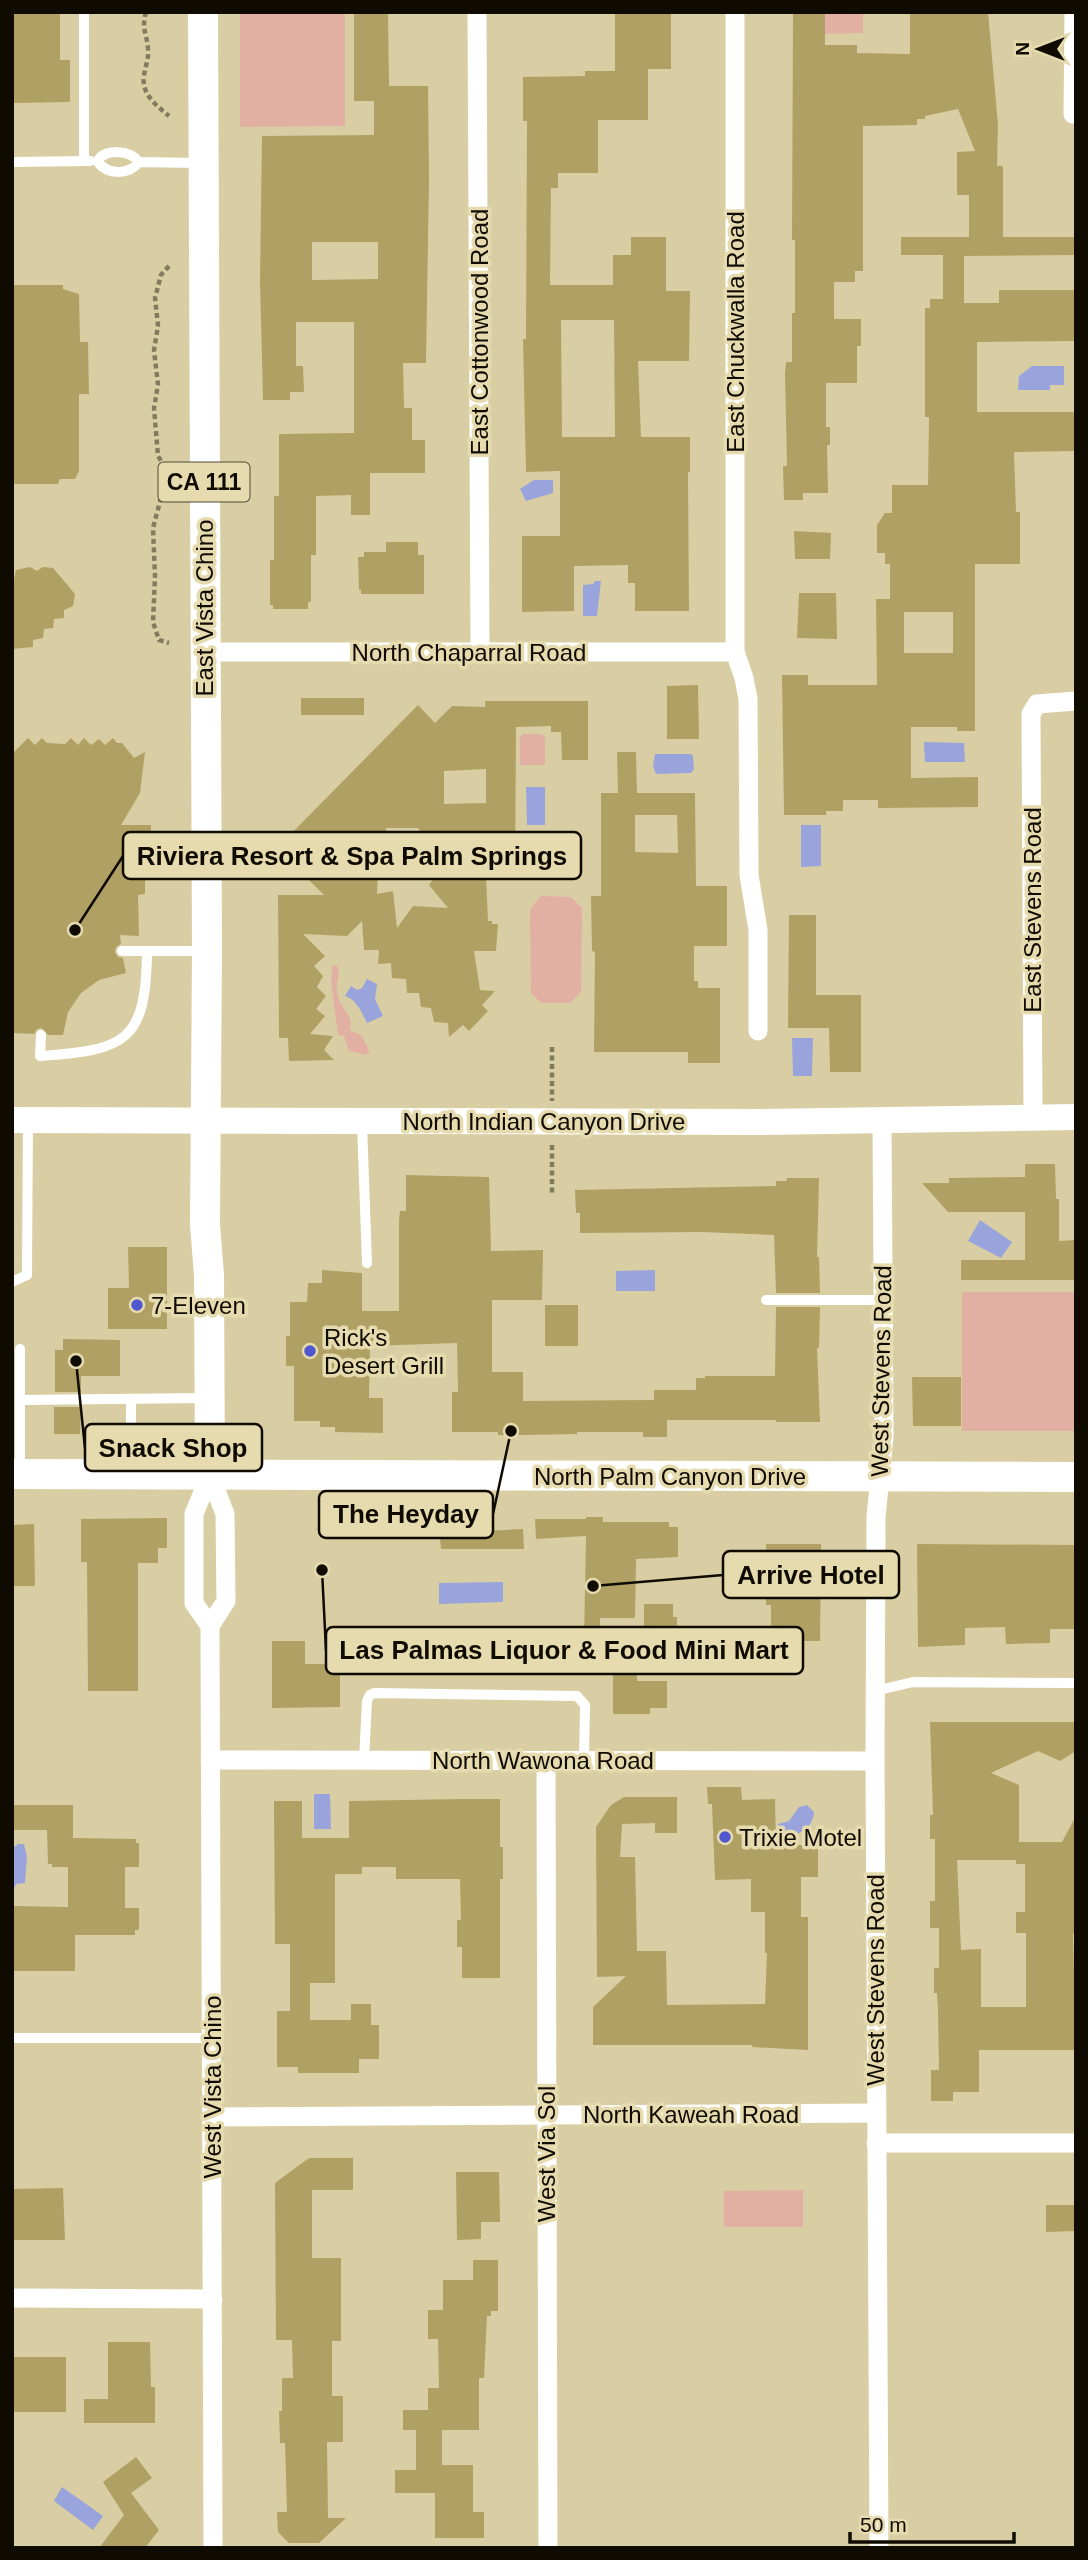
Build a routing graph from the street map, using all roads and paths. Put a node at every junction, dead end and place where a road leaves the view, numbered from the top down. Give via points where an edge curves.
1 (84, 12) edge
2 (146, 12) edge
3 (203, 12) edge
4 (477, 12) edge
5 (735, 12) edge
6 (1074, 12) edge
7 (1073, 114) dead end
8 (169, 116) dead end
9 (84, 161) junction
10 (97, 161) junction
11 (12, 162) edge
12 (139, 162) junction
13 (204, 164) junction
14 (169, 266) dead end
15 (169, 643) dead end
16 (204, 652) junction
17 (480, 652) junction
18 (735, 652) junction
19 (1076, 701) edge
20 (122, 951) dead end
21 (147, 951) junction
22 (207, 951) junction
23 (758, 1031) dead end
24 (41, 1035) dead end
25 (552, 1047) dead end
26 (552, 1078) dead end
27 (1033, 1117) junction
28 (1076, 1117) edge
29 (205, 1119) junction
30 (882, 1119) junction
31 (20, 1120) edge
32 (362, 1120) junction
33 (551, 1162) dead end
34 (552, 1193) dead end
35 (367, 1263) dead end
36 (12, 1282) edge
37 (766, 1300) dead end
38 (883, 1300) junction
39 (20, 1349) dead end
40 (210, 1398) junction
41 (131, 1399) junction
42 (20, 1400) junction
43 (16, 1474) edge
44 (131, 1475) junction
45 (210, 1475) junction
46 (880, 1477) junction
47 (1076, 1477) edge
48 (210, 1626) junction
49 (1076, 1683) edge
50 (875, 1691) junction
51 (211, 1760) junction
52 (364, 1760) junction
53 (546, 1760) junction
54 (584, 1760) junction
55 (875, 1761) junction
56 (12, 2038) edge
57 (212, 2038) junction
58 (876, 2113) junction
59 (546, 2115) junction
60 (212, 2117) junction
61 (876, 2143) junction
62 (1076, 2143) edge
63 (12, 2298) edge
64 (213, 2299) junction
65 (213, 2548) edge
66 (548, 2548) edge
67 (879, 2548) edge

1 - 9 lane
2 - 8 path via 143,29 148,57 143,82 152,102
3 - 13 main road, East Vista Chino / CA 111
4 - 17 street, East Cottonwood Road
5 - 18 street, East Chuckwalla Road
6 - 7 street
9 - 10 lane
9 - 11 lane
10 - 12 lane via 106,153 127,153
10 - 12 lane via 109,172 127,172
12 - 13 lane
13 - 16 main road, East Vista Chino / CA 111
14 - 15 path via 161,275 155,298 158,385 154,408 158,456 163,464 162,494 153,528 153,622 159,640
16 - 17 street, North Chaparral Road
16 - 22 main road, East Vista Chino / CA 111
17 - 18 street, North Chaparral Road
18 - 23 street, East Chuckwalla Road via 748,699 749,875 758,930
19 - 27 street, East Stevens Road via 1037,704 1031,714
20 - 21 lane
21 - 22 lane
21 - 24 lane via 144,1003 124,1036 91,1052 40,1056
22 - 29 main road, East Vista Chino / CA 111
25 - 26 path
27 - 28 main road, North Indian Canyon Drive
27 - 30 main road, North Indian Canyon Drive
29 - 31 main road, North Indian Canyon Drive
29 - 32 main road, North Indian Canyon Drive
29 - 40 main road, West Vista Chino / CA 111
30 - 32 main road, North Indian Canyon Drive
30 - 38 street, West Stevens Road
31 - 36 lane via 27,1275
32 - 35 lane
33 - 34 path
37 - 38 lane
38 - 46 street, West Stevens Road
39 - 42 lane
40 - 41 lane
40 - 45 main road, West Vista Chino / CA 111
41 - 42 lane
41 - 44 lane
42 - 43 lane
43 - 44 main road, North Palm Canyon Drive
44 - 45 main road, North Palm Canyon Drive
45 - 46 main road, North Palm Canyon Drive
45 - 48 street, West Vista Chino via 225,1514 226,1601
45 - 48 street, West Vista Chino via 194,1514 194,1603
46 - 47 main road, North Palm Canyon Drive
46 - 50 street, West Stevens Road
48 - 51 street, West Vista Chino
49 - 50 lane via 912,1682
50 - 55 street, West Stevens Road
51 - 52 street, North Wawona Road
51 - 57 street, West Vista Chino
52 - 53 street, North Wawona Road
52 - 54 lane via 367,1701 374,1693 577,1696 585,1705
53 - 54 street, North Wawona Road
53 - 59 street, West Via Sol
54 - 55 street, North Wawona Road
55 - 58 street, West Stevens Road
56 - 57 lane
57 - 60 street, West Vista Chino
58 - 59 street, North Kaweah Road
58 - 61 street, West Stevens Road
59 - 60 street, North Kaweah Road
59 - 66 street, West Via Sol
60 - 64 street, West Vista Chino
61 - 62 street
61 - 67 street, West Stevens Road
63 - 64 street
64 - 65 street, West Vista Chino

